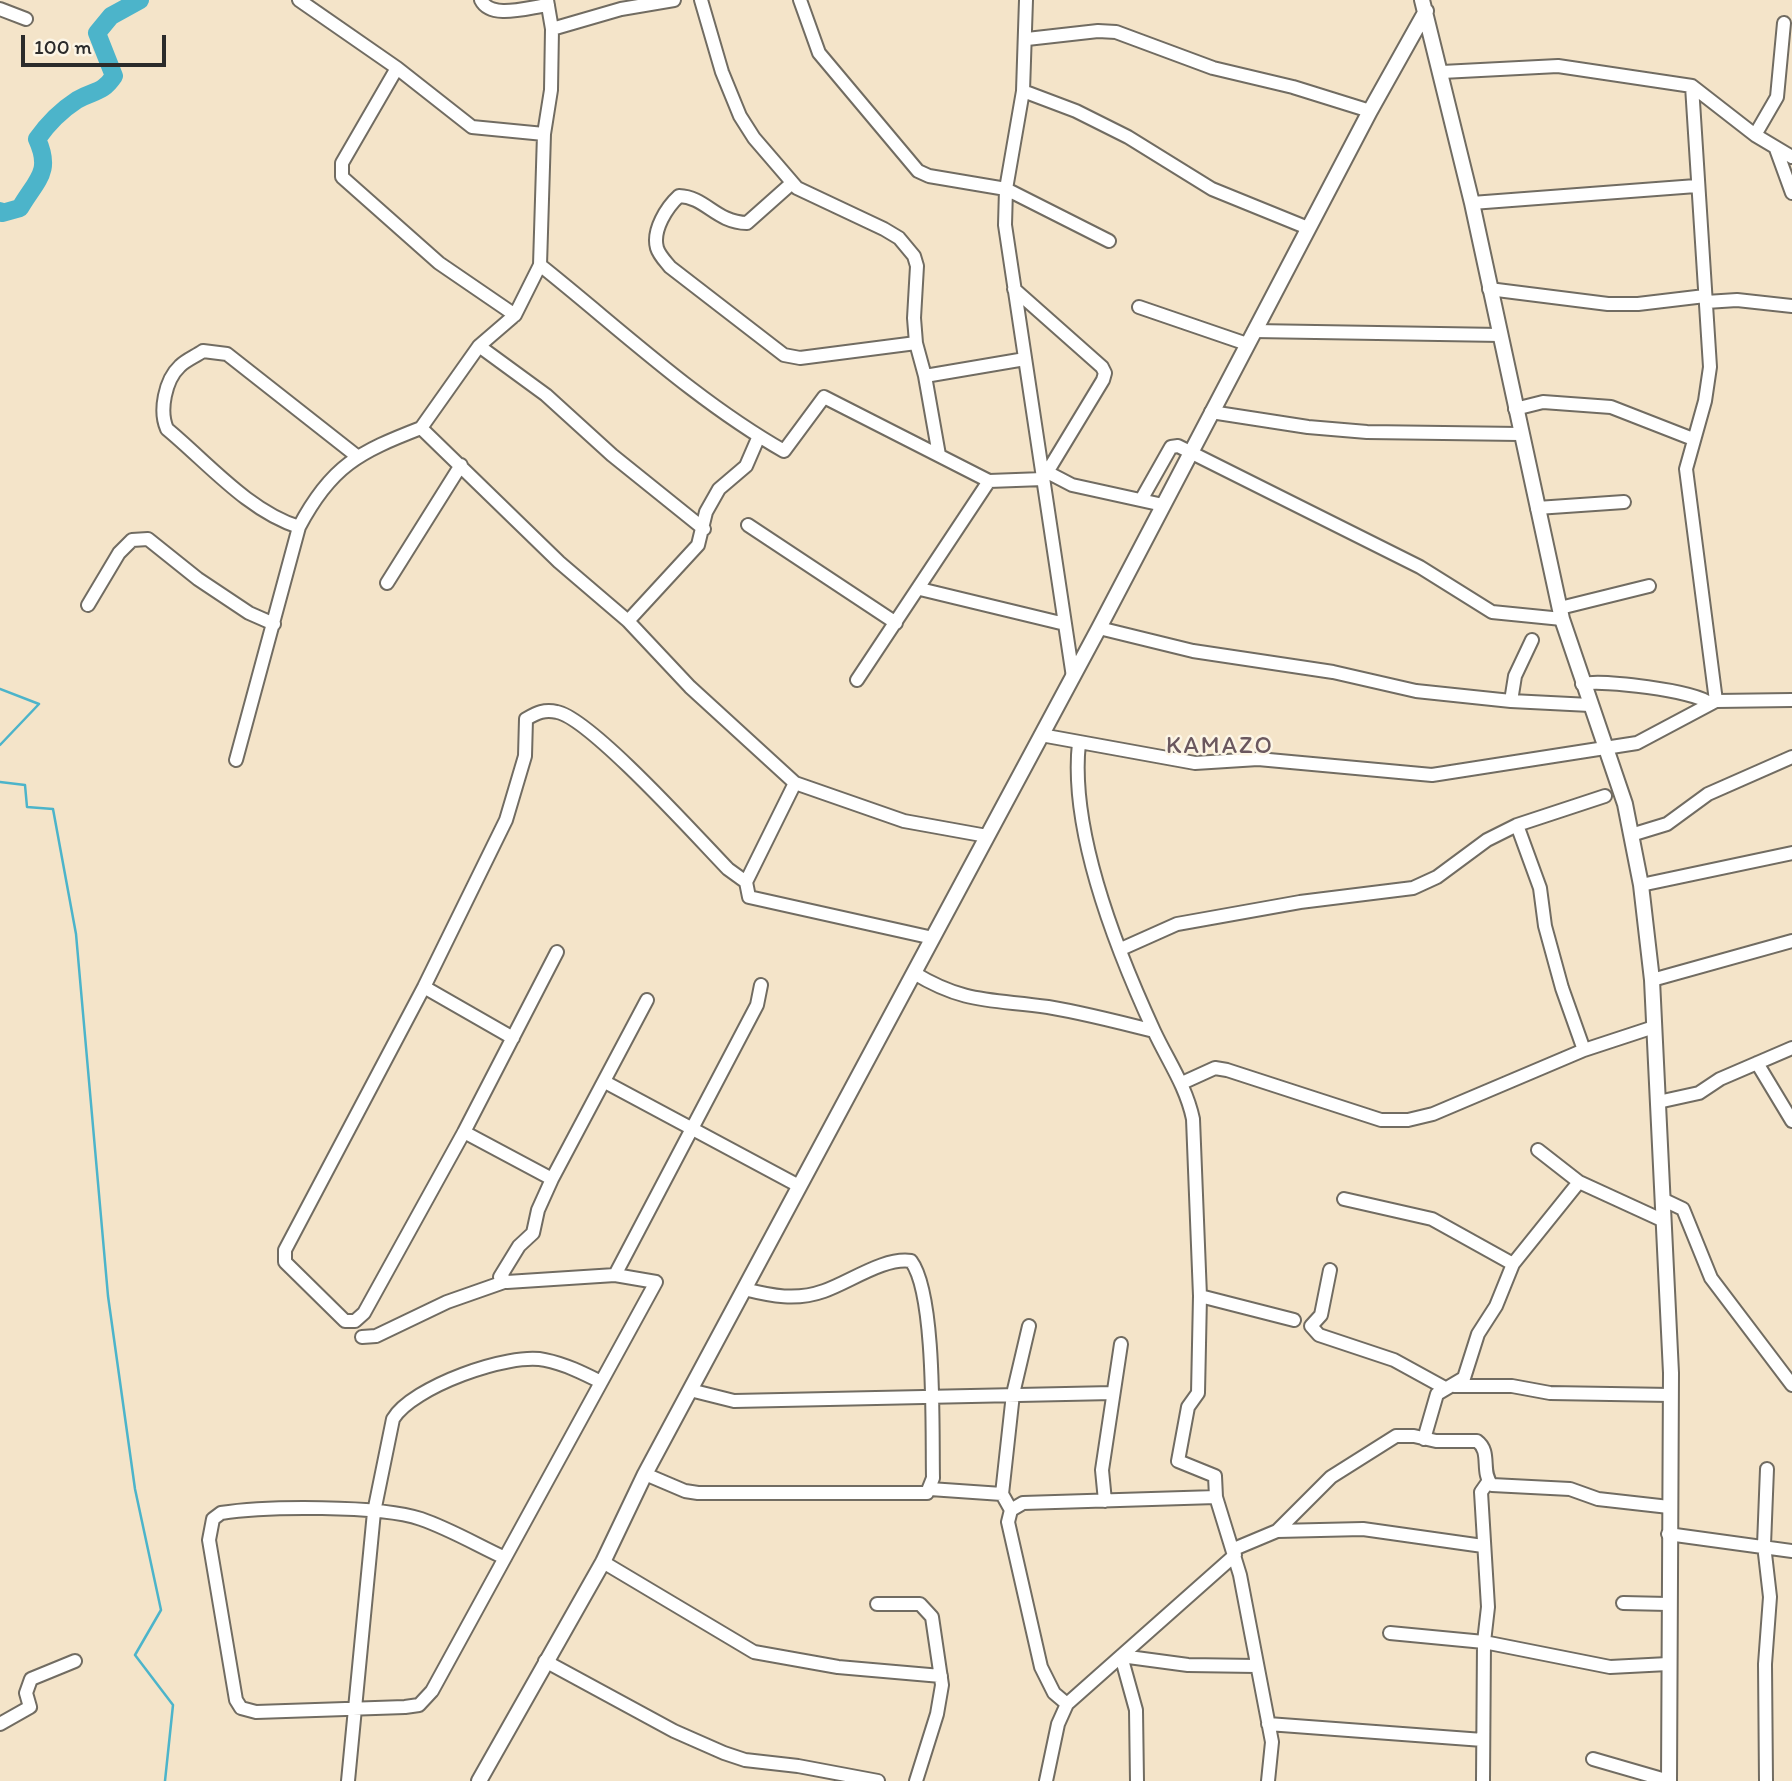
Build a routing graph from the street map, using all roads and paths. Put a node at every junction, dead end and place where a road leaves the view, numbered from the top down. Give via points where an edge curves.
1 (299, 0) edge
2 (481, 0) edge
3 (674, 0) edge
4 (701, 0) edge
5 (800, 0) edge
6 (1026, 0) edge
7 (548, 2) edge
8 (1426, 4) edge
9 (2, 6) edge
10 (26, 19) dead end
11 (1784, 23) dead end
12 (552, 29) junction
13 (1027, 39) junction
14 (397, 68) junction
15 (1442, 72) junction
16 (1692, 86) junction
17 (1023, 91) junction
18 (1370, 111) junction
19 (544, 134) junction
20 (1755, 135) junction
21 (1776, 149) junction
22 (1792, 157) edge
23 (792, 183) junction
24 (1696, 186) junction
25 (1006, 189) junction
26 (1792, 193) edge
27 (1472, 203) junction
28 (1308, 228) junction
29 (1109, 241) dead end
30 (540, 265) junction
31 (1014, 289) junction
32 (1489, 289) junction
33 (1706, 299) junction
34 (1792, 306) edge
35 (1139, 307) dead end
36 (515, 315) junction
37 (1501, 335) junction
38 (1250, 338) junction
39 (916, 343) junction
40 (479, 346) junction
41 (1024, 359) junction
42 (925, 376) junction
43 (1515, 409) junction
44 (1211, 412) junction
45 (421, 428) junction
46 (1520, 434) junction
47 (759, 436) junction
48 (1693, 439) junction
49 (1189, 452) junction
50 (939, 455) junction
51 (359, 457) junction
52 (461, 465) junction
53 (1045, 475) junction
54 (989, 481) junction
55 (1142, 500) junction
56 (1624, 502) dead end
57 (1163, 505) junction
58 (1537, 508) junction
59 (748, 525) dead end
60 (299, 527) junction
61 (704, 529) junction
62 (387, 583) dead end
63 (1649, 586) dead end
64 (920, 589) junction
65 (88, 605) dead end
66 (1561, 613) junction
67 (628, 621) junction
68 (896, 623) junction
69 (274, 624) junction
70 (1065, 624) junction
71 (1099, 628) junction
72 (1532, 640) dead end
73 (1073, 677) junction
74 (857, 680) dead end
75 (1582, 684) junction
76 (1792, 700) edge
77 (1511, 701) junction
78 (1713, 702) junction
79 (1590, 705) junction
80 (1041, 735) junction
81 (1079, 744) junction
82 (1604, 748) junction
83 (1792, 757) edge
84 (236, 760) dead end
85 (795, 783) junction
86 (1605, 796) dead end
87 (1517, 825) junction
88 (1631, 835) junction
89 (987, 836) junction
90 (1792, 853) edge
91 (746, 882) junction
92 (1641, 886) junction
93 (933, 938) junction
94 (1792, 941) edge
95 (1121, 949) junction
96 (557, 952) dead end
97 (914, 973) junction
98 (1652, 980) junction
99 (761, 985) dead end
100 (424, 987) junction
101 (647, 1000) dead end
102 (1654, 1027) junction
103 (1154, 1031) junction
104 (513, 1038) junction
105 (1792, 1048) edge
106 (1584, 1050) junction
107 (1757, 1063) junction
108 (605, 1082) junction
109 (1182, 1083) junction
110 (1658, 1102) junction
111 (1792, 1121) edge
112 (692, 1129) junction
113 (464, 1132) junction
114 (1538, 1150) dead end
115 (552, 1178) junction
116 (1579, 1182) junction
117 (799, 1186) junction
118 (1344, 1199) dead end
119 (1664, 1200) junction
120 (1664, 1221) junction
121 (1513, 1264) junction
122 (1330, 1270) dead end
123 (615, 1275) junction
124 (503, 1282) junction
125 (744, 1289) junction
126 (1200, 1296) junction
127 (1294, 1320) dead end
128 (1029, 1326) dead end
129 (362, 1336) dead end
130 (1121, 1344) dead end
131 (601, 1382) junction
132 (1792, 1385) edge
133 (1450, 1387) junction
134 (690, 1390) junction
135 (1113, 1393) junction
136 (1013, 1394) junction
137 (1671, 1395) junction
138 (932, 1398) junction
139 (1424, 1439) junction
140 (1767, 1469) dead end
141 (645, 1474) junction
142 (1488, 1482) junction
143 (930, 1489) junction
144 (1002, 1494) junction
145 (1216, 1497) junction
146 (1105, 1500) junction
147 (1669, 1507) junction
148 (1011, 1510) junction
149 (374, 1513) junction
150 (1278, 1531) junction
151 (1668, 1534) junction
152 (1483, 1546) junction
153 (1765, 1547) junction
154 (1792, 1551) edge
155 (1234, 1552) junction
156 (505, 1558) junction
157 (603, 1562) junction
158 (1623, 1602) dead end
159 (877, 1604) dead end
160 (1668, 1604) junction
161 (1390, 1633) dead end
162 (1484, 1642) junction
163 (1121, 1656) junction
164 (75, 1661) dead end
165 (545, 1661) junction
166 (1668, 1664) junction
167 (1256, 1666) junction
168 (941, 1676) junction
169 (1067, 1704) junction
170 (354, 1709) junction
171 (0, 1724) edge
172 (1268, 1724) junction
173 (1483, 1740) junction
174 (1593, 1759) dead end
175 (348, 1781) edge
176 (480, 1781) edge
177 (878, 1781) edge
178 (916, 1781) edge
179 (1046, 1781) edge
180 (1137, 1781) edge
181 (1268, 1781) edge
182 (1483, 1781) edge
183 (1669, 1781) edge
184 (1766, 1781) edge

1 - 14 street
2 - 7 street via 496,11
3 - 12 street via 621,9
4 - 23 street via 740,117
5 - 25 street via 819,53 918,171
6 - 13 street
7 - 12 street
8 - 15 street
8 - 18 street
9 - 10 street
11 - 20 street via 1777,97
12 - 19 street via 551,90
13 - 17 street
13 - 18 street via 1116,33 1213,68
14 - 19 street via 472,127
14 - 36 street via 342,163 342,177 439,263
15 - 16 street via 1558,66
15 - 27 street
16 - 20 street
16 - 24 street
17 - 25 street
17 - 28 street via 1128,137 1212,189
18 - 28 street
19 - 30 street
20 - 21 street
21 - 22 street
21 - 26 street
23 - 39 street via 884,229 908,247 917,266
23 - 39 street via 747,223 726,221 691,197 679,196 662,221 657,250 670,267 784,355 800,358
24 - 27 street
24 - 33 street
25 - 29 street
25 - 31 street via 1005,225
27 - 32 street
28 - 38 street
30 - 36 street
30 - 47 street
31 - 41 street
31 - 53 street via 1105,373
32 - 33 street via 1608,304
32 - 37 street
33 - 34 street
33 - 48 street via 1710,368
35 - 38 street
36 - 40 street
37 - 38 street
37 - 43 street
38 - 44 street
39 - 42 street
40 - 45 street
40 - 61 street via 546,395
41 - 42 street
41 - 53 street
42 - 50 street
43 - 46 street
43 - 48 street via 1542,402 1611,407
44 - 46 street via 1367,432
44 - 49 street
45 - 51 street
45 - 52 street
46 - 58 street
47 - 50 street via 786,451 824,397
47 - 61 street via 746,466 719,489 706,512
48 - 78 street via 1686,469
49 - 55 street via 1171,447
49 - 57 street
49 - 66 street via 1420,568 1492,612
50 - 54 street
51 - 60 street via 330,477
51 - 60 street via 227,354 203,351 178,367 163,410 167,429 280,521
52 - 62 street
52 - 67 street via 559,562
53 - 54 street
53 - 55 street
53 - 70 street
54 - 64 street
55 - 57 street
56 - 58 street
57 - 71 street
58 - 66 street
59 - 68 street
60 - 69 street
61 - 67 street via 698,545
63 - 66 street
64 - 68 street
64 - 70 street
65 - 69 street via 119,553 132,540 149,539 198,579
66 - 75 street
67 - 85 street via 691,687
68 - 74 street
69 - 84 street
70 - 73 street
71 - 73 street
71 - 77 street via 1193,651 1333,672 1416,691
72 - 77 street via 1515,676
73 - 80 street
75 - 78 street via 1618,682 1702,696
75 - 79 street
76 - 78 street
77 - 79 street
78 - 82 street via 1637,743
79 - 82 street
80 - 81 street
80 - 89 street
81 - 82 street via 1195,763 1258,759 1432,775
81 - 95 street via 1075,778 1080,824
82 - 88 street
83 - 88 street via 1708,794 1667,824
85 - 89 street via 904,821
85 - 91 street
86 - 87 street
87 - 95 street via 1413,888 1177,924
87 - 106 street via 1540,888 1545,926
88 - 92 street
89 - 93 street
90 - 92 street
91 - 93 street via 753,900
91 - 100 street via 591,732 558,712 540,711 526,719 525,756 506,820
92 - 98 street
93 - 97 street
94 - 98 street
95 - 103 street
96 - 104 street
97 - 103 street via 963,997 1048,1007
97 - 117 street
98 - 102 street
99 - 112 street via 757,1005
100 - 104 street
100 - 113 street via 285,1250 285,1262 345,1321 355,1321 364,1313
101 - 108 street
102 - 106 street
102 - 110 street
103 - 109 street
104 - 113 street
105 - 107 street
106 - 109 street via 1408,1121 1381,1120 1227,1070 1215,1068
107 - 110 street via 1699,1093
107 - 111 street
108 - 112 street
108 - 115 street
109 - 126 street via 1193,1119
110 - 119 street
112 - 117 street
112 - 123 street
113 - 115 street
114 - 116 street
115 - 124 street via 533,1233 501,1272
116 - 120 street
116 - 121 street
117 - 125 street
118 - 121 street via 1432,1219
119 - 120 street
119 - 132 street via 1683,1209 1711,1278
120 - 137 street
121 - 133 street via 1496,1306 1478,1334 1464,1378
122 - 133 street via 1321,1315 1311,1326 1318,1335 1394,1360
123 - 124 street
123 - 131 street via 656,1282
124 - 129 street via 376,1336
125 - 134 street
125 - 138 street via 780,1298 799,1297 898,1261 911,1261 923,1290
126 - 127 street
126 - 145 street via 1198,1393 1188,1408 1178,1461 1215,1476
128 - 136 street
130 - 135 street
131 - 149 street via 544,1359 525,1358 491,1365 405,1404 393,1419
131 - 156 street
133 - 137 street
133 - 139 street via 1437,1394
134 - 138 street via 734,1401
134 - 141 street
135 - 136 street
135 - 146 street via 1102,1470
136 - 138 street
136 - 144 street
137 - 147 street
138 - 143 street
139 - 142 street via 1477,1441 1485,1449
139 - 150 street via 1396,1436 1331,1477
140 - 153 street
141 - 143 street via 698,1493 875,1494 927,1493
141 - 157 street
142 - 147 street via 1570,1489 1598,1499
142 - 152 street via 1481,1492
143 - 144 street
144 - 148 street
145 - 146 street
145 - 155 street
146 - 148 street via 1023,1503
147 - 151 street
148 - 169 street via 1008,1521 1041,1667 1054,1693
149 - 156 street via 421,1519
149 - 170 street
149 - 170 street via 233,1511 213,1519 209,1540 222,1630 241,1708 256,1712
150 - 152 street via 1363,1529
150 - 155 street
151 - 153 street
151 - 160 street
152 - 162 street via 1488,1607
153 - 154 street
153 - 184 street via 1770,1597 1765,1664
155 - 163 street
155 - 167 street
156 - 170 street via 425,1700 405,1707
157 - 165 street
157 - 168 street via 754,1652 838,1667
158 - 160 street
159 - 168 street via 920,1604 928,1609
160 - 166 street
161 - 162 street
162 - 166 street via 1610,1667
162 - 173 street
163 - 167 street via 1188,1665
163 - 169 street
163 - 180 street via 1136,1710
164 - 171 street via 32,1679 26,1693 30,1707
165 - 176 street
165 - 177 street via 724,1753
166 - 183 street
167 - 172 street
168 - 178 street via 937,1714
169 - 179 street
170 - 175 street
172 - 173 street
172 - 181 street via 1272,1742
173 - 182 street
174 - 183 street

